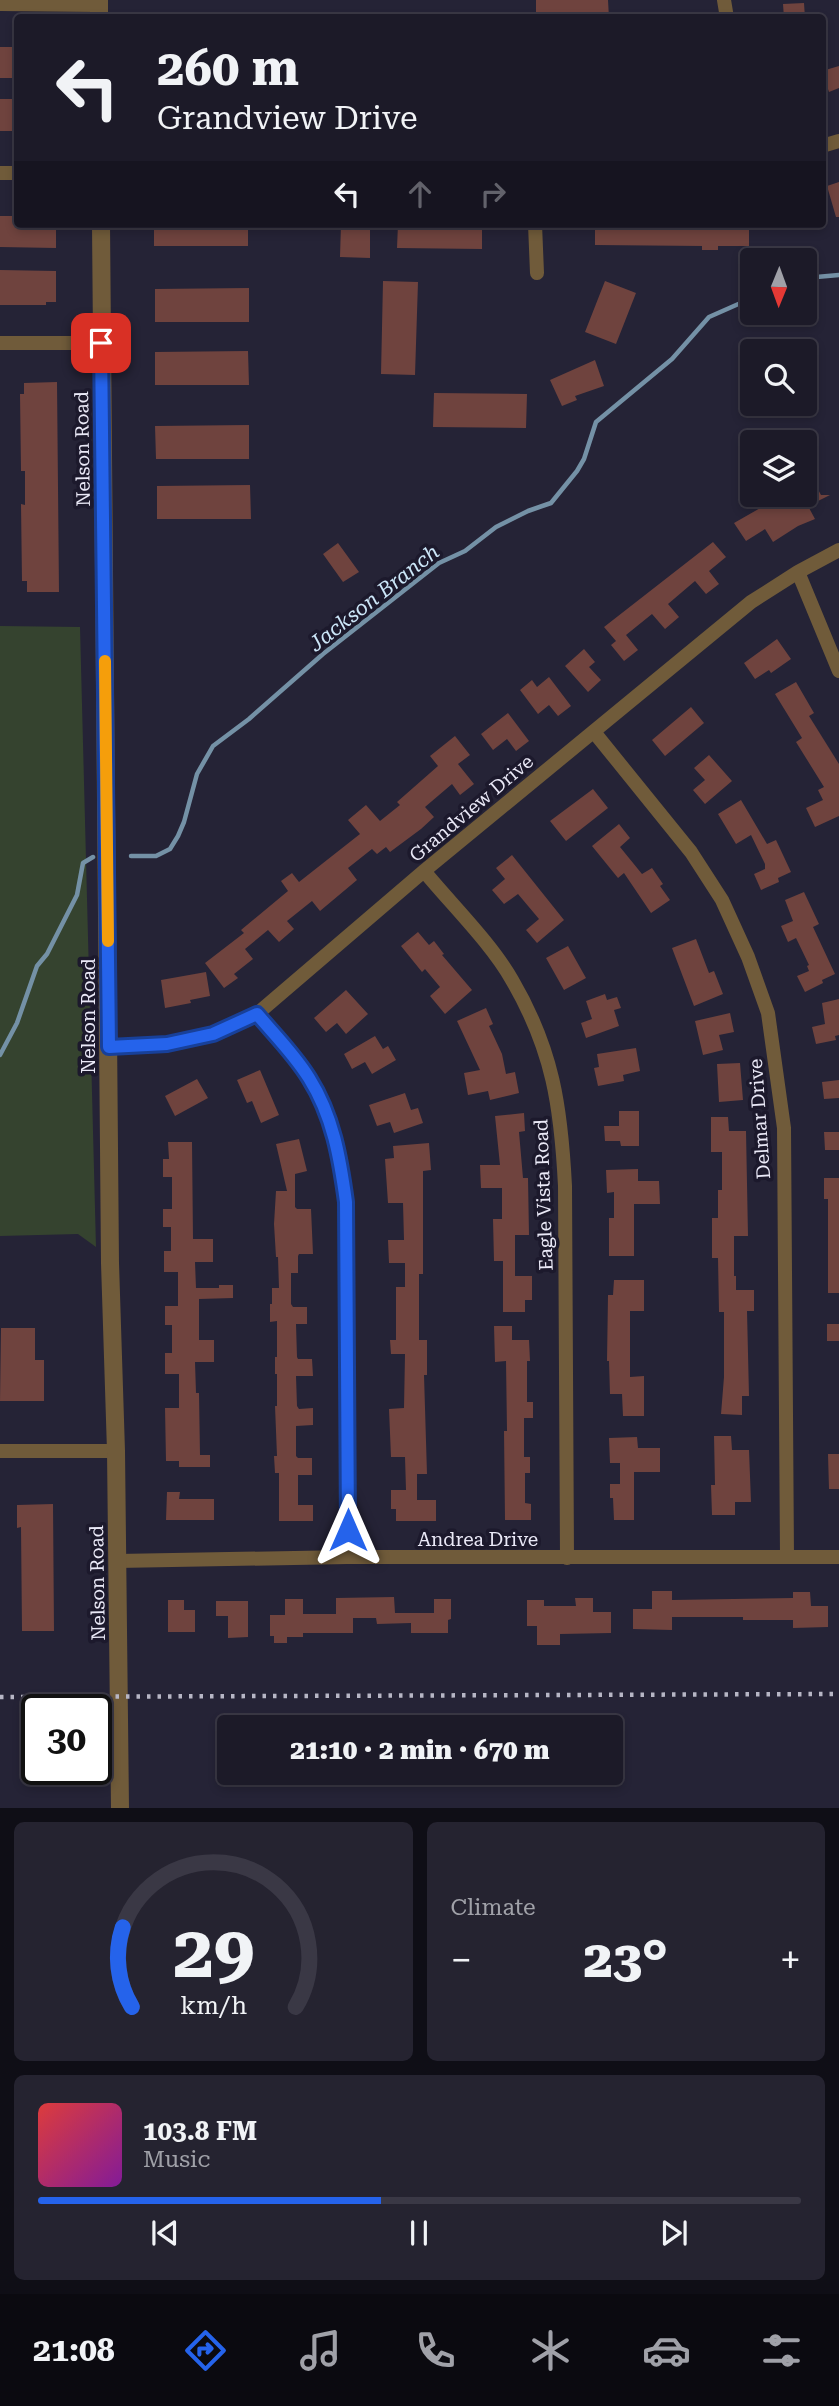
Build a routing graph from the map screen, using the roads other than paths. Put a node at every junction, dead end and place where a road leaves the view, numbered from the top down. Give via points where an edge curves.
1 (0, 5) edge
2 (99, 7) edge
3 (102, 228) edge
4 (535, 228) edge
5 (537, 273) dead end
6 (0, 343) edge
7 (101, 343) junction
8 (839, 550) edge
9 (798, 572) junction
10 (839, 671) edge
11 (594, 732) junction
12 (424, 871) junction
13 (257, 1014) junction
14 (109, 1047) junction
15 (0, 1451) edge
16 (116, 1451) junction
17 (348, 1557) junction
18 (787, 1557) junction
19 (839, 1557) edge
20 (567, 1558) junction
21 (117, 1561) junction
22 (120, 1808) edge

1 - 2 street
3 - 7 street, Nelson Road
4 - 5 street
6 - 7 street
7 - 14 street, Nelson Road
8 - 9 street, Grandview Drive
9 - 10 street
9 - 11 street, Grandview Drive via 751,602
11 - 12 street, Grandview Drive
11 - 18 street, Delmar Drive via 691,852 722,900 768,1013 784,1128
12 - 13 street, Grandview Drive
12 - 20 street, Eagle Vista Road via 511,978 537,1030 555,1083 563,1129 565,1186
13 - 14 street, Grandview Drive via 213,1034 167,1044
13 - 17 street via 308,1076 326,1110 339,1151 346,1202
14 - 16 street, Nelson Road
15 - 16 street
16 - 21 street, Nelson Road
17 - 20 street, Andrea Drive
17 - 21 street, Andrea Drive
18 - 19 street, Andrea Drive
18 - 20 street, Andrea Drive
21 - 22 street, Nelson Road

